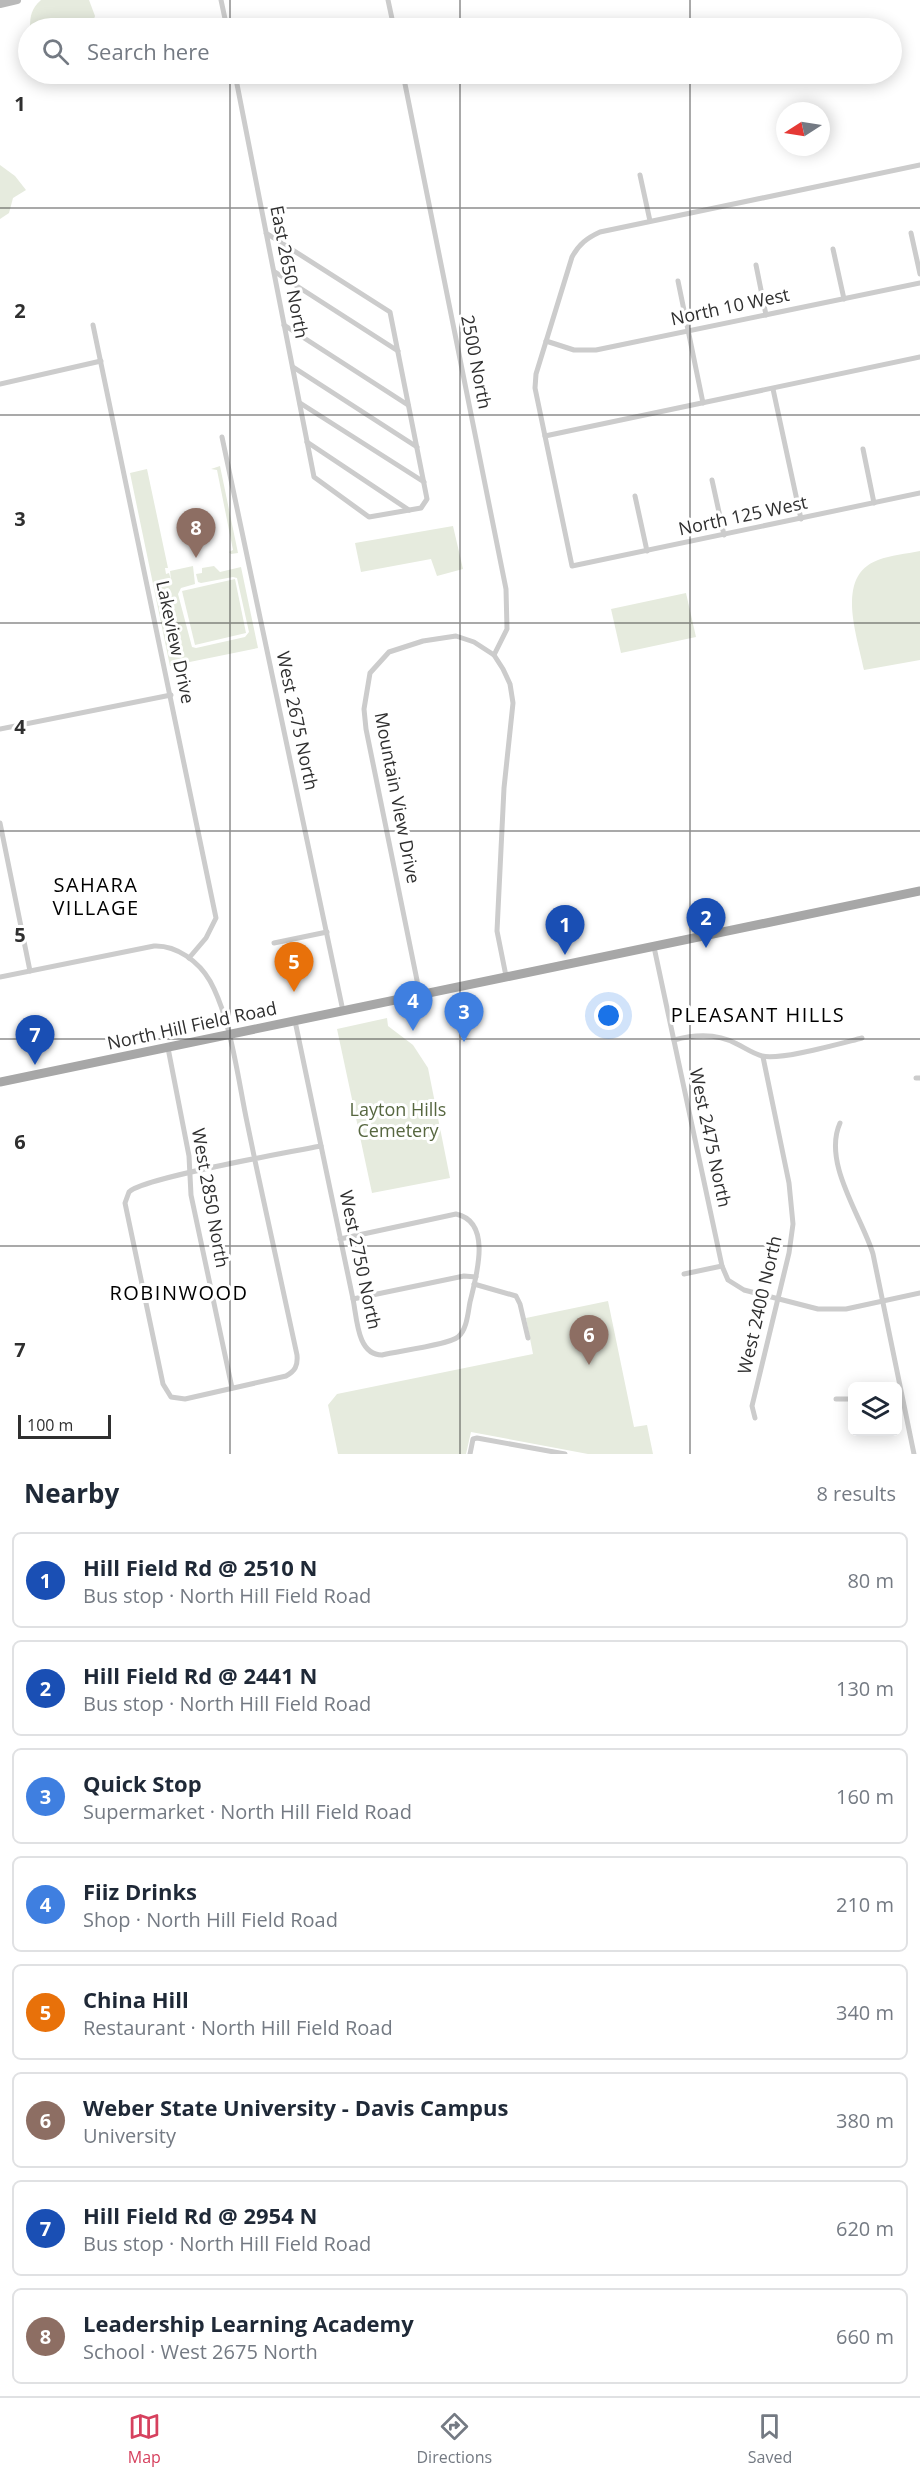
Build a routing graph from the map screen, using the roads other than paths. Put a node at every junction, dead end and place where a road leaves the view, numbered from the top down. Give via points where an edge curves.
1 (17, 0) edge
2 (221, 0) edge
3 (388, 0) edge
4 (0, 4) edge
5 (225, 18) edge
6 (392, 18) edge
7 (237, 84) edge
8 (405, 84) edge
9 (920, 165) edge
10 (640, 175) dead end
11 (650, 222) junction
12 (266, 233) junction
13 (911, 233) dead end
14 (833, 249) dead end
15 (756, 265) dead end
16 (275, 272) junction
17 (920, 274) edge
18 (678, 281) dead end
19 (920, 283) edge
20 (844, 299) junction
21 (766, 315) junction
22 (93, 325) dead end
23 (284, 325) junction
24 (688, 332) junction
25 (546, 341) junction
26 (398, 351) junction
27 (920, 357) edge
28 (101, 361) junction
29 (293, 367) junction
30 (0, 384) edge
31 (773, 388) junction
32 (300, 403) junction
33 (703, 403) junction
34 (408, 405) junction
35 (545, 436) junction
36 (222, 437) dead end
37 (307, 442) junction
38 (417, 447) junction
39 (863, 449) dead end
40 (712, 480) dead end
41 (424, 482) junction
42 (920, 493) edge
43 (635, 496) dead end
44 (874, 503) junction
45 (409, 510) junction
46 (801, 519) junction
47 (724, 535) junction
48 (647, 551) junction
49 (494, 655) junction
50 (171, 695) junction
51 (0, 729) edge
52 (0, 823) edge
53 (920, 891) edge
54 (327, 932) junction
55 (274, 943) dead end
56 (654, 947) junction
57 (189, 958) junction
58 (30, 971) junction
59 (506, 976) junction
60 (0, 977) edge
61 (420, 995) junction
62 (343, 1011) junction
63 (295, 1021) junction
64 (229, 1036) junction
65 (862, 1038) dead end
66 (674, 1040) junction
67 (168, 1048) junction
68 (763, 1057) junction
69 (0, 1082) edge
70 (840, 1123) dead end
71 (321, 1146) junction
72 (255, 1160) junction
73 (189, 1173) junction
74 (340, 1239) junction
75 (722, 1266) junction
76 (684, 1274) dead end
77 (476, 1277) junction
78 (474, 1284) junction
79 (920, 1293) edge
80 (353, 1299) junction
81 (778, 1299) junction
82 (882, 1302) junction
83 (528, 1338) dead end
84 (897, 1382) edge
85 (232, 1388) junction
86 (836, 1399) dead end
87 (848, 1399) edge
88 (902, 1404) edge
89 (755, 1418) dead end
90 (470, 1454) edge
91 (565, 1454) edge
92 (914, 1454) edge

1 - 4 street
2 - 5 street
3 - 6 street
7 - 12 street, East 2650 North
8 - 49 street, 2500 North via 506,589 507,629
9 - 11 street
10 - 11 street
11 - 25 street via 600,232 576,249
12 - 16 street, East 2650 North
12 - 26 street via 390,312
13 - 17 street
14 - 20 street
15 - 21 street
16 - 23 street, East 2650 North
16 - 26 street
18 - 24 street
19 - 20 street, North 10 West
20 - 21 street, North 10 West
21 - 24 street, North 10 West
22 - 28 street, Lakeview Drive
23 - 29 street, East 2650 North
23 - 34 street
24 - 25 street, North 10 West via 596,350 574,350
24 - 33 street
25 - 35 street via 536,374
26 - 34 street
27 - 31 street
28 - 30 street
28 - 50 street, Lakeview Drive
29 - 32 street, East 2650 North
29 - 38 street
31 - 33 street
31 - 46 street
32 - 37 street, East 2650 North
32 - 41 street
33 - 35 street
34 - 38 street
35 - 48 street, North 125 West via 572,566
36 - 54 street, West 2675 North
37 - 45 street
37 - 45 street, East 2650 North via 314,477 369,517
38 - 41 street
39 - 44 street
40 - 47 street
41 - 45 street via 427,499 421,508
42 - 44 street, North 125 West
43 - 48 street
44 - 46 street, North 125 West
46 - 47 street, North 125 West
47 - 48 street, North 125 West
49 - 59 street via 510,684 513,703 504,788 497,931
49 - 61 street, Mountain View Drive via 456,636 406,645 389,652 372,669 366,688 366,729
50 - 51 street
50 - 57 street, Lakeview Drive via 216,918
52 - 58 street
53 - 56 main road, North Hill Field Road
54 - 55 street
54 - 62 street, West 2675 North
56 - 59 main road, North Hill Field Road
56 - 66 street, West 2475 North
57 - 58 street via 173,948 154,946
57 - 64 street via 208,977
58 - 60 street
59 - 61 main road, North Hill Field Road
61 - 62 main road, North Hill Field Road
62 - 63 main road, North Hill Field Road
63 - 64 main road, North Hill Field Road
63 - 71 street, West 2750 North
64 - 67 main road, North Hill Field Road
64 - 72 street
65 - 68 street
66 - 68 street via 714,1036
66 - 75 street, West 2475 North
67 - 69 main road, North Hill Field Road
67 - 73 street, West 2850 North
68 - 81 street, West 2400 North via 792,1200 789,1253
70 - 82 street via 834,1140 836,1153 853,1211 867,1237
71 - 72 street
71 - 74 street, West 2750 North
72 - 73 street
72 - 85 street via 297,1355 296,1368 286,1376
73 - 85 street, West 2850 North
73 - 85 street via 140,1184 129,1191 125,1203 163,1384 171,1397 185,1398
74 - 77 street, West 2750 North via 456,1214 466,1216 474,1225 480,1251
74 - 80 street, West 2750 North
75 - 76 street
75 - 81 street, West 2475 North via 735,1286
77 - 78 street, West 2750 North
77 - 80 street via 464,1276
78 - 80 street, West 2750 North via 458,1337 382,1355 373,1355 363,1344
78 - 83 street via 516,1296
79 - 82 street, West 2475 North
81 - 82 street, West 2475 North via 832,1311
81 - 89 street, West 2400 North via 752,1406
82 - 84 street
86 - 87 street
88 - 92 street
90 - 91 street via 473,1439 477,1438

